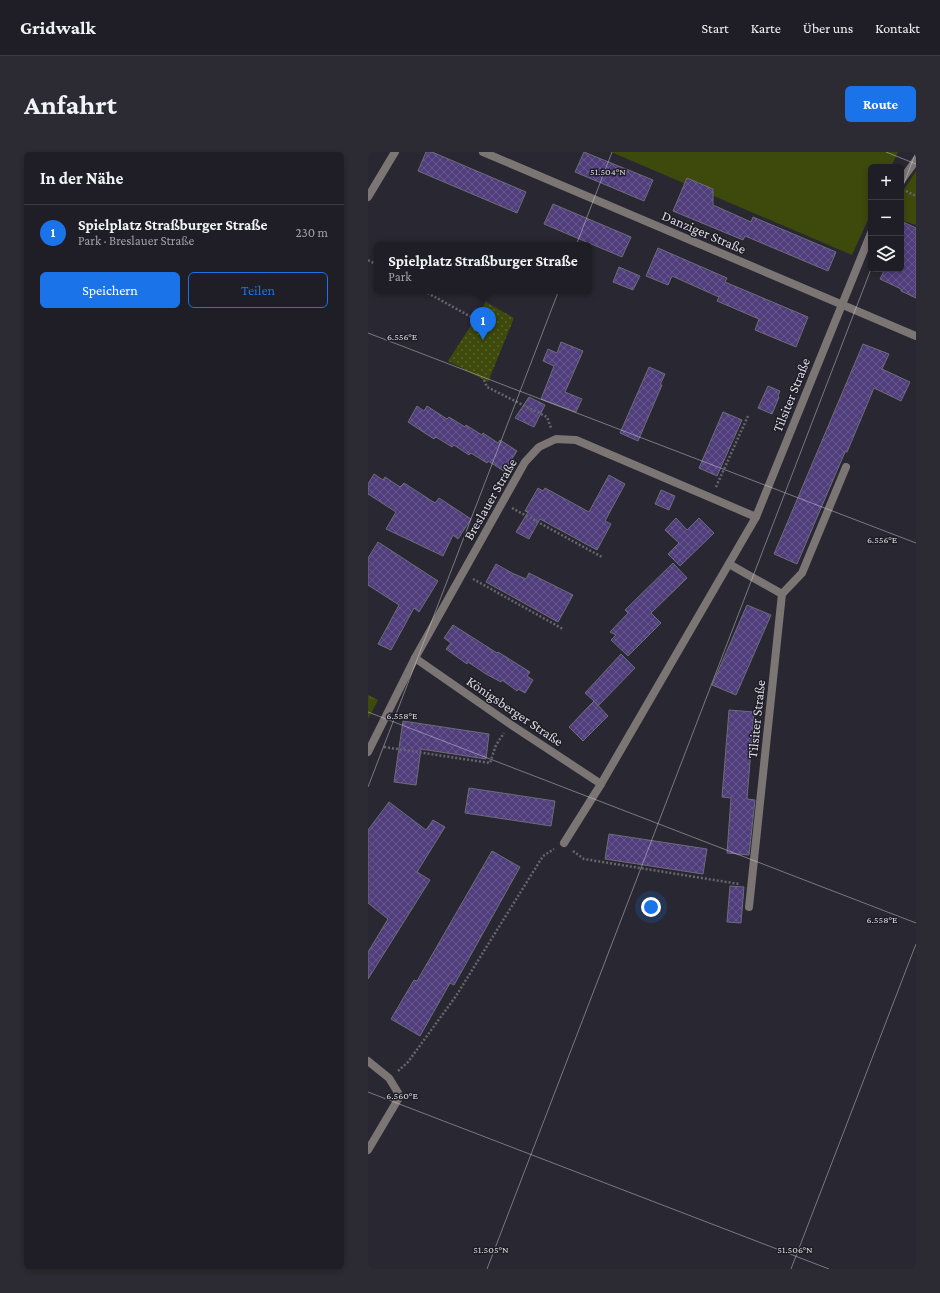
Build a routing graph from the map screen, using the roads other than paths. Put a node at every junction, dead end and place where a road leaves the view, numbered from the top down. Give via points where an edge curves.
1 (395, 152) edge
2 (483, 152) edge
3 (916, 160) edge
4 (904, 177) edge
5 (368, 197) edge
6 (869, 236) edge
7 (841, 304) junction
8 (916, 336) edge
9 (846, 467) dead end
10 (756, 517) junction
11 (729, 564) junction
12 (782, 594) junction
13 (415, 658) junction
14 (370, 748) edge
15 (601, 784) junction
16 (564, 843) road end
17 (749, 907) dead end
18 (368, 1061) edge
19 (368, 1150) edge

1 - 5 street
2 - 7 street, Danziger Straße
3 - 4 street
6 - 7 street, Tilsiter Straße
7 - 8 street, Danziger Straße
7 - 10 street, Tilsiter Straße
9 - 12 street via 802,573
10 - 11 street, Tilsiter Straße
10 - 13 street, Breslauer Straße via 576,440 556,439 539,447 525,462
11 - 12 street
11 - 15 street, Tilsiter Straße
12 - 17 street, Tilsiter Straße
13 - 14 street, Breslauer Straße
13 - 15 street, Königsberger Straße
15 - 16 street, Tilsiter Straße
18 - 19 street via 389,1078 400,1096

